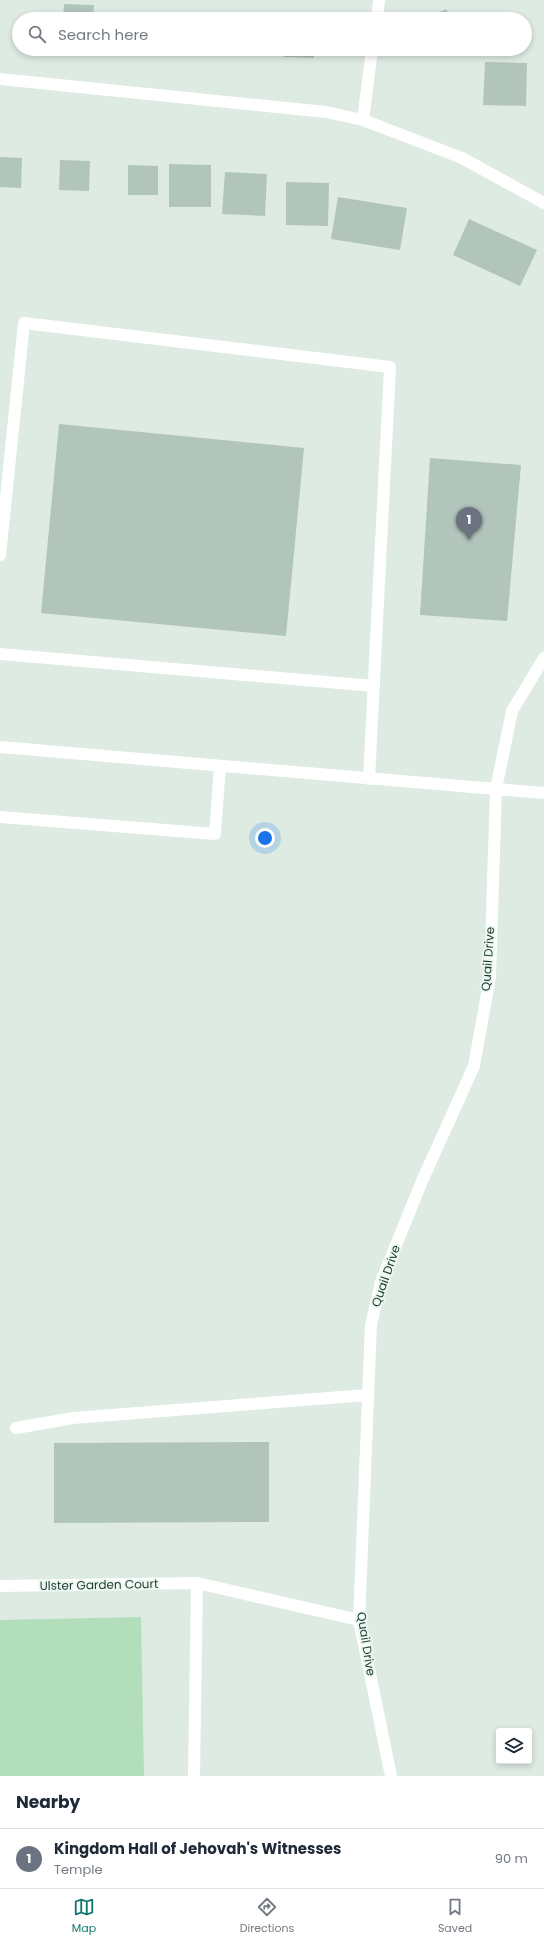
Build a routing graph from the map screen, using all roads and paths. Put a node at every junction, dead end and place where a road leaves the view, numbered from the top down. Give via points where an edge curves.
1 (379, 0) edge
2 (378, 12) edge
3 (371, 56) edge
4 (0, 79) edge
5 (363, 120) junction
6 (544, 203) edge
7 (0, 555) edge
8 (0, 654) edge
9 (544, 658) edge
10 (374, 686) junction
11 (0, 746) edge
12 (220, 766) junction
13 (369, 779) junction
14 (496, 789) junction
15 (544, 793) edge
16 (0, 817) edge
17 (367, 1395) junction
18 (16, 1428) dead end
19 (197, 1583) junction
20 (0, 1586) edge
21 (359, 1620) junction
22 (194, 1776) edge
23 (391, 1776) edge

1 - 2 street
3 - 5 street
4 - 5 street via 326,112
5 - 6 street via 462,158
7 - 10 street via 24,323 390,367
8 - 10 street
9 - 14 street, Quail Drive via 512,711
10 - 13 street
11 - 12 street
12 - 13 street
12 - 16 street via 215,834
13 - 14 street
14 - 15 street
14 - 17 street, Quail Drive via 490,977 474,1066 422,1181 381,1282 371,1325
17 - 18 street via 73,1418
17 - 21 street, Quail Drive
19 - 20 street, Ulster Garden Court
19 - 21 street, Ulster Garden Court
19 - 22 street
21 - 23 street, Quail Drive

